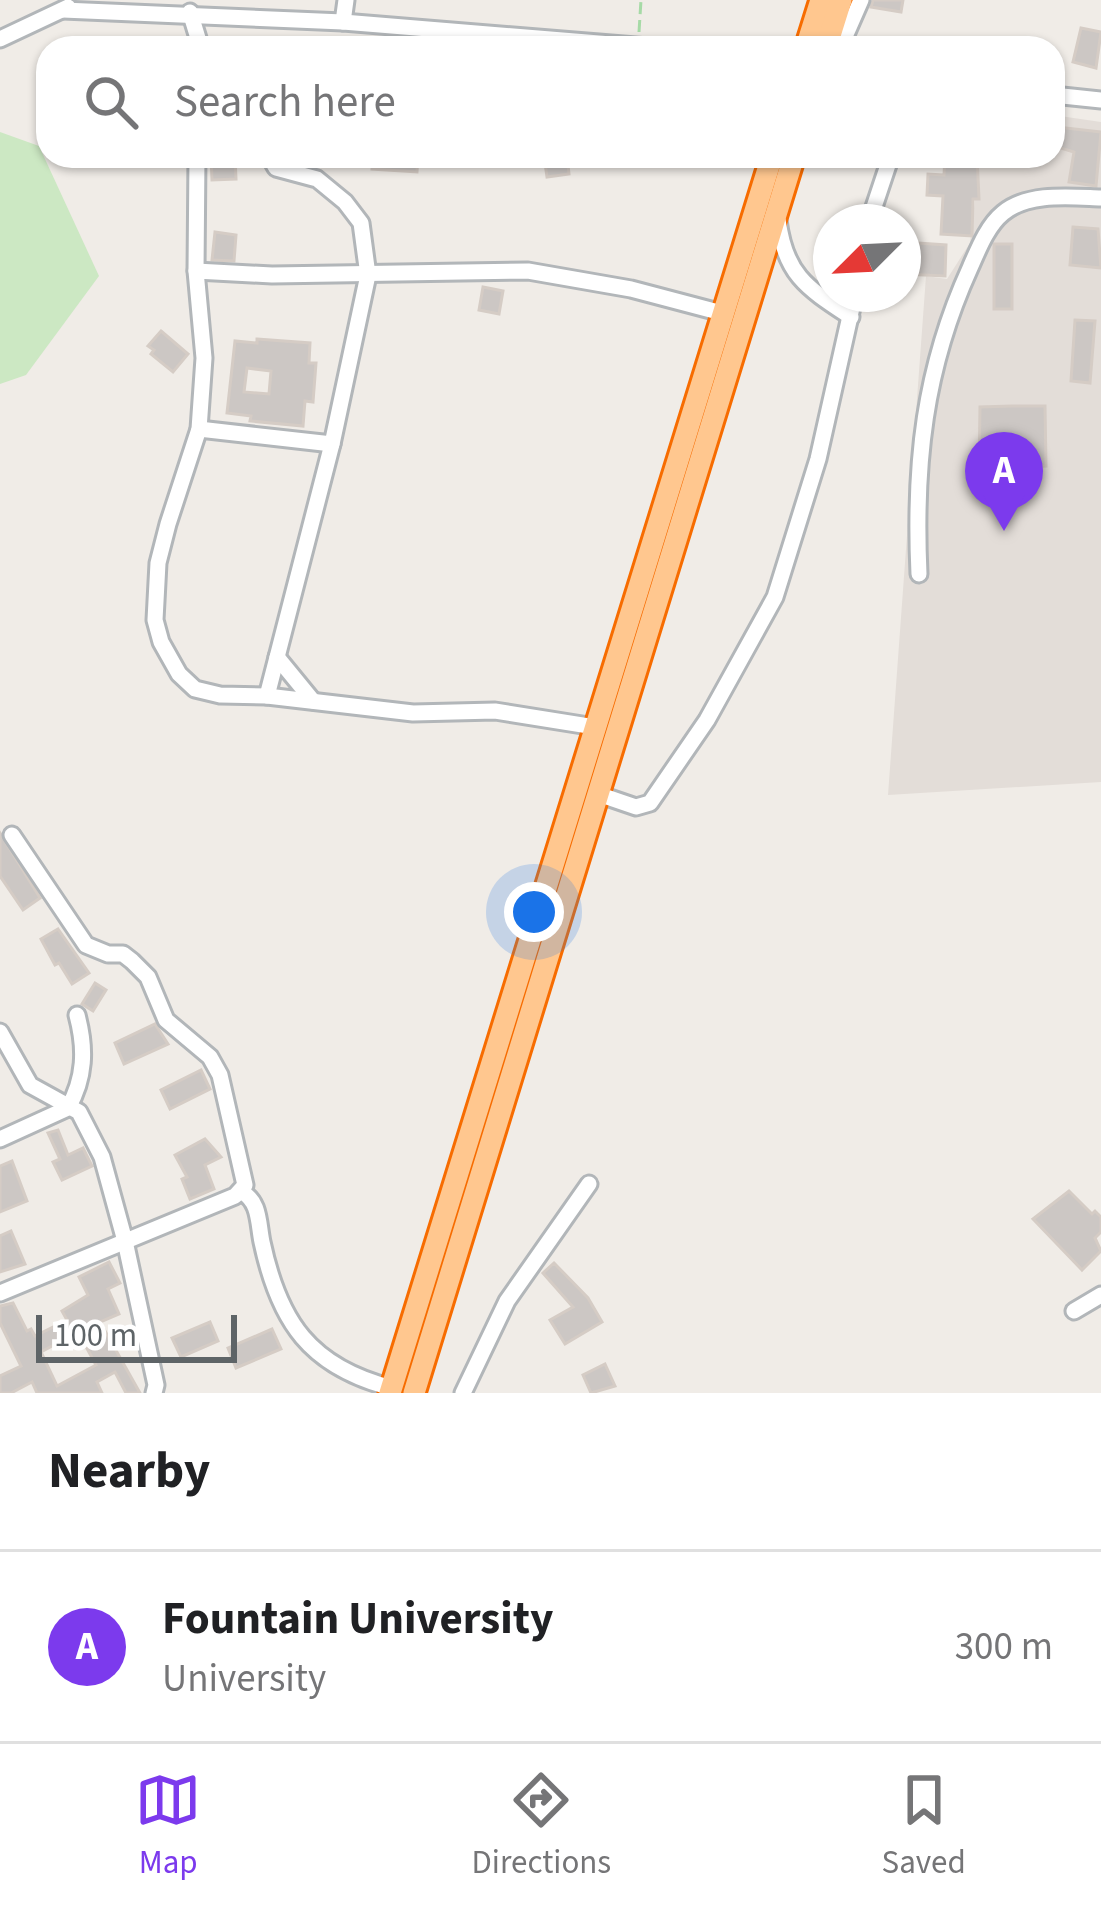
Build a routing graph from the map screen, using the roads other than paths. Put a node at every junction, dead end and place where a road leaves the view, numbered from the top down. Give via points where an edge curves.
1 (346, 0) edge
2 (821, 0) edge
3 (841, 0) edge
4 (861, 0) edge
5 (70, 5) edge
6 (150, 5) edge
7 (190, 13) junction
8 (343, 22) junction
9 (197, 36) edge
10 (515, 36) edge
11 (810, 36) edge
12 (830, 36) edge
13 (845, 36) edge
14 (0, 39) edge
15 (1065, 96) edge
16 (1101, 100) edge
17 (197, 168) edge
18 (276, 168) edge
19 (768, 168) edge
20 (790, 168) edge
21 (887, 168) edge
22 (1101, 198) edge
23 (874, 204) edge
24 (777, 213) junction
25 (196, 271) junction
26 (368, 275) junction
27 (852, 312) edge
28 (722, 314) junction
29 (851, 317) junction
30 (200, 429) junction
31 (332, 444) junction
32 (919, 574) dead end
33 (277, 657) junction
34 (267, 696) junction
35 (313, 701) junction
36 (595, 727) junction
37 (598, 794) junction
38 (13, 835) dead end
39 (77, 1016) dead end
40 (0, 1032) edge
41 (68, 1108) junction
42 (0, 1139) edge
43 (589, 1184) dead end
44 (242, 1192) junction
45 (125, 1241) junction
46 (0, 1294) edge
47 (1101, 1294) edge
48 (1074, 1311) dead end
49 (399, 1391) edge
50 (154, 1393) edge
51 (463, 1393) edge

1 - 8 street
2 - 11 highway
3 - 12 highway
4 - 13 street
5 - 6 street
5 - 14 street
6 - 7 street
7 - 8 street
7 - 9 street
8 - 10 street
15 - 16 street
17 - 25 street
18 - 26 street via 317,179 345,202 361,223
19 - 28 highway
20 - 24 highway
21 - 23 street
22 - 32 street via 1023,201 1001,214 983,240 934,358 917,466
24 - 29 street via 802,284
24 - 37 highway
25 - 26 street
25 - 30 street
26 - 28 street via 528,271
26 - 31 street
27 - 29 street
28 - 36 highway
29 - 37 street via 818,459 775,597 750,647 650,803 636,807
30 - 31 street
30 - 34 street via 158,563 160,641 195,689
31 - 33 street
33 - 34 street
33 - 35 street
34 - 35 street
35 - 36 street via 413,713 495,711
36 - 49 highway
37 - 49 highway
38 - 44 street via 86,945 132,962 148,977 166,1020 211,1057
39 - 41 street via 82,1076
40 - 41 street via 30,1085
41 - 42 street
41 - 45 street via 85,1120 102,1157
43 - 51 street via 507,1301
44 - 45 street
44 - 49 street via 254,1200 277,1297 301,1339 344,1370
45 - 46 street
45 - 50 street
47 - 48 street

